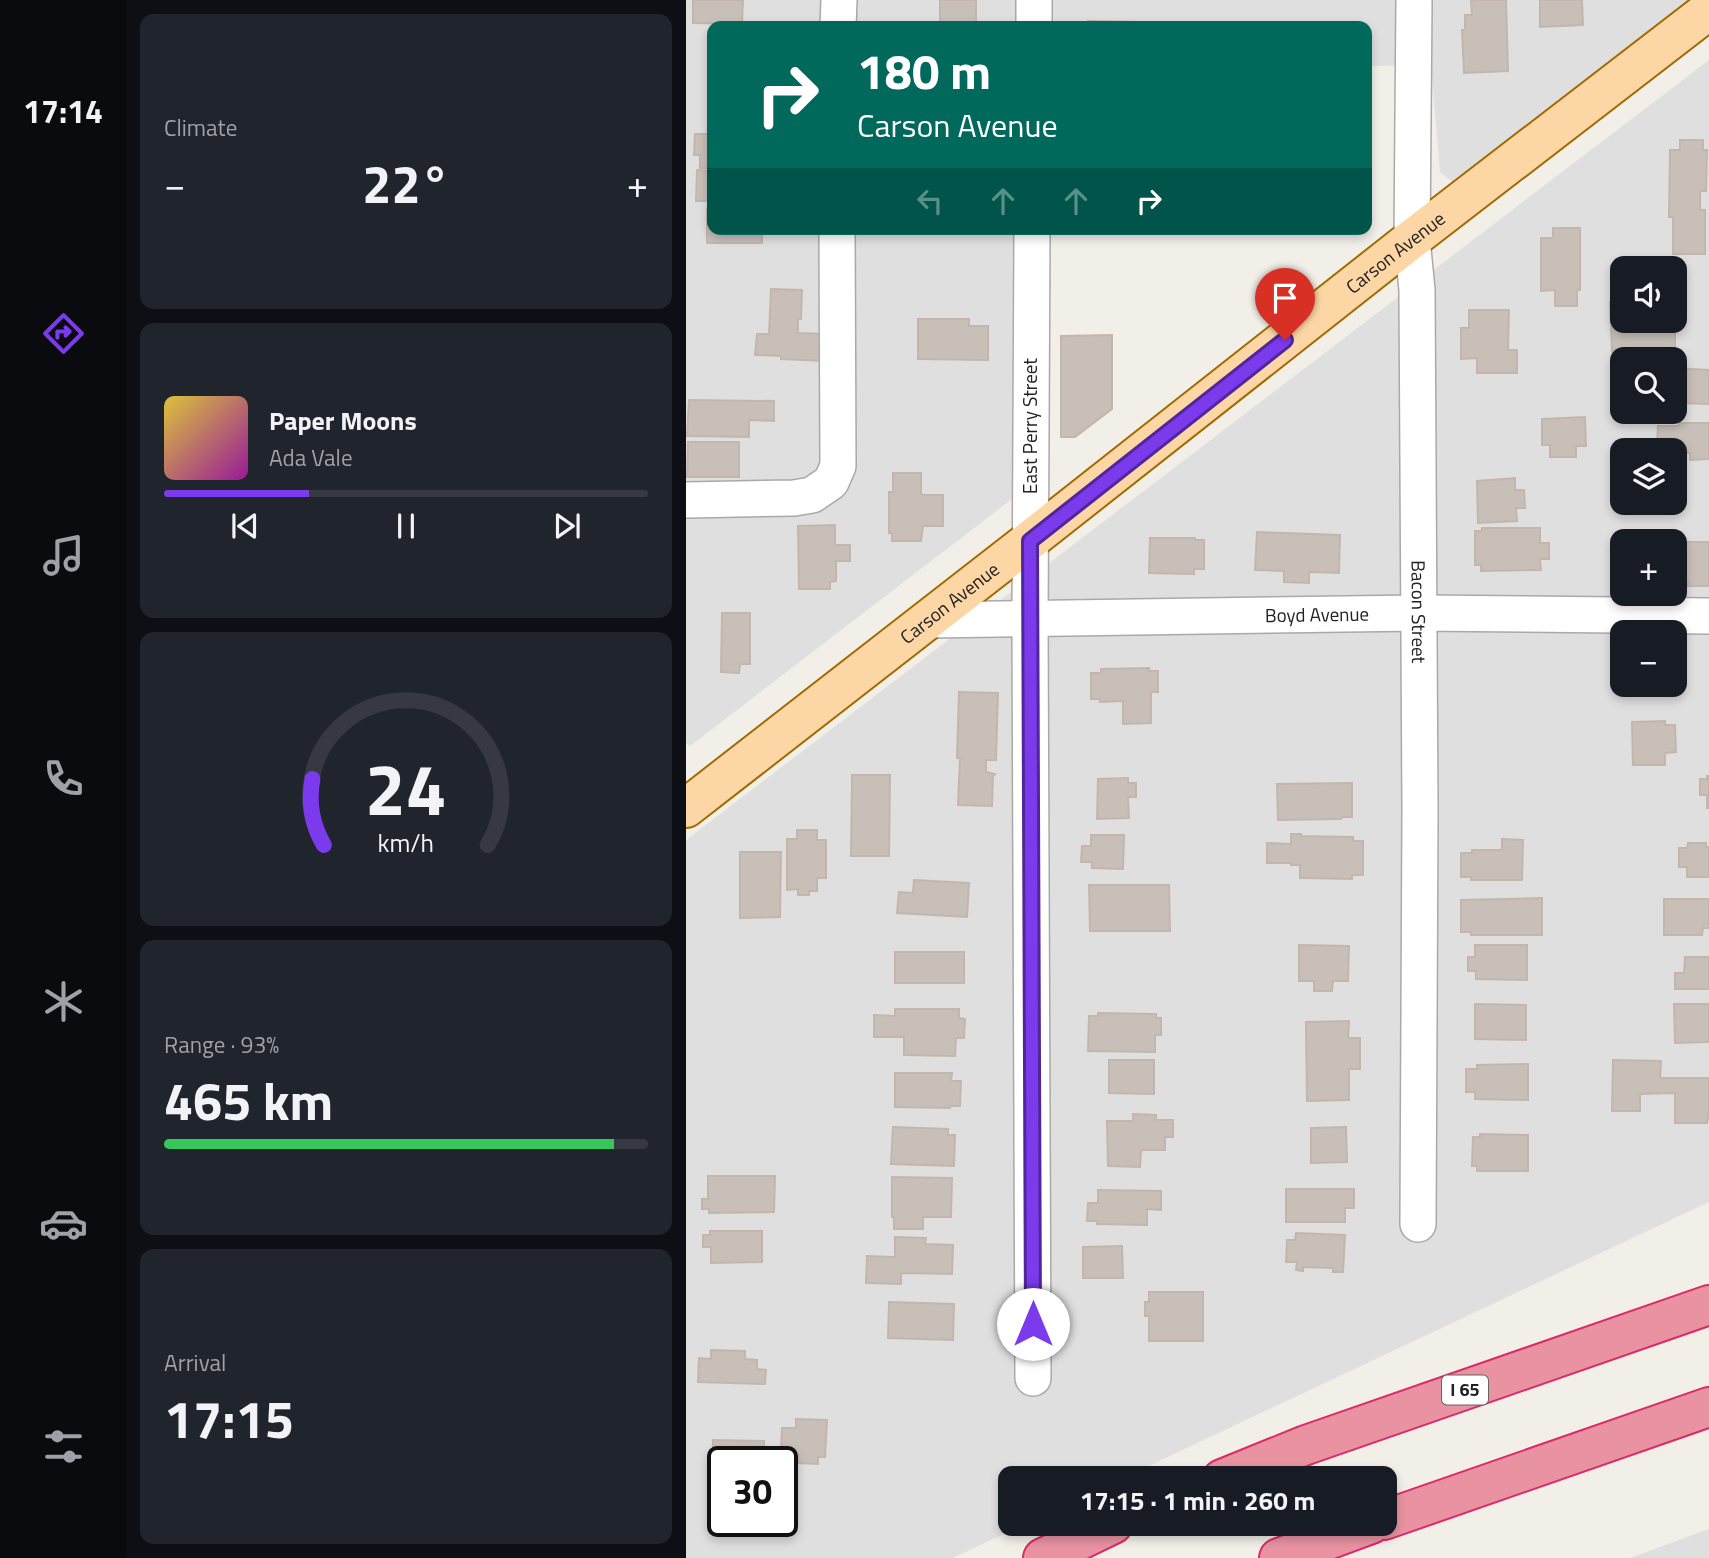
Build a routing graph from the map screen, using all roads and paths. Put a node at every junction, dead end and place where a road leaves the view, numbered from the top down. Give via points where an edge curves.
1 (839, 0) edge
2 (1034, 0) edge
3 (1414, 0) edge
4 (1709, 10) edge
5 (838, 21) edge
6 (1034, 21) edge
7 (837, 235) edge
8 (1032, 235) edge
9 (1412, 239) junction
10 (686, 500) edge
11 (1030, 541) junction
12 (1419, 613) junction
13 (1709, 616) edge
14 (1030, 619) junction
15 (927, 620) junction
16 (686, 808) edge
17 (1418, 1224) dead end
18 (1709, 1306) edge
19 (1033, 1378) dead end
20 (1709, 1407) edge
21 (1254, 1466) edge
22 (1397, 1515) edge
23 (1088, 1536) edge
24 (1339, 1536) edge
25 (1043, 1558) edge
26 (1279, 1558) edge

1 - 5 street
2 - 6 street
3 - 9 street, Bacon Street
4 - 9 main road, Carson Avenue
7 - 10 street via 838,466 831,482 812,495 794,498
8 - 11 street, East Perry Street
9 - 11 main road, Carson Avenue
9 - 12 street, Bacon Street via 1417,290
11 - 14 street, East Perry Street
11 - 15 main road, Carson Avenue
12 - 13 street, Boyd Avenue
12 - 14 street, Boyd Avenue
12 - 17 street, Bacon Street
14 - 15 street, Boyd Avenue
14 - 19 street, East Perry Street
15 - 16 main road, Carson Avenue
18 - 21 highway, I 65
20 - 22 highway
23 - 25 highway
24 - 26 highway

